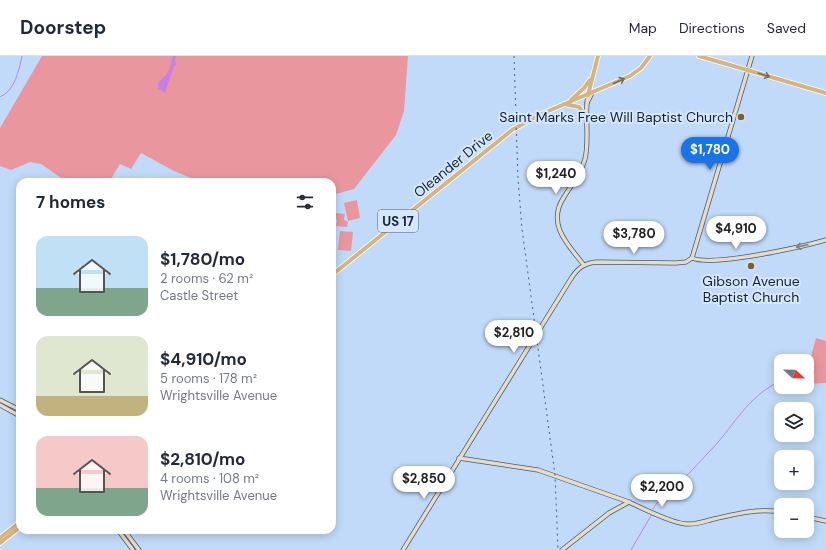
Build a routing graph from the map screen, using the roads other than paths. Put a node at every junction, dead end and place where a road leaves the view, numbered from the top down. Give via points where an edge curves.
1 (598, 56) edge
2 (650, 56) edge
3 (699, 56) edge
4 (752, 56) edge
5 (748, 70) junction
6 (593, 76) junction
7 (603, 88) junction
8 (826, 93) edge
9 (590, 94) junction
10 (569, 101) junction
11 (564, 104) junction
12 (586, 116) junction
13 (826, 240) edge
14 (692, 258) junction
15 (584, 265) junction
16 (336, 271) edge
17 (0, 400) edge
18 (0, 405) edge
19 (16, 408) edge
20 (16, 414) edge
21 (459, 458) junction
22 (629, 502) junction
23 (774, 511) edge
24 (814, 518) edge
25 (826, 521) edge
26 (16, 525) edge
27 (16, 530) edge
28 (121, 534) edge
29 (127, 534) edge
30 (0, 538) edge
31 (0, 543) edge
32 (133, 550) edge
33 (139, 550) edge
34 (403, 550) edge
35 (562, 550) edge

1 - 6 main road, US 17
7 -> 2 main road, Oleander Drive / US 17 via 630,76 641,68
3 - 5 main road
4 - 5 street
5 -> 8 main road
5 - 14 street
6 - 7 main road via 594,86
6 - 9 main road, US 17
6 - 10 main road, US 17
7 - 9 main road, Oleander Drive / US 17
9 - 10 main road, Oleander Drive / US 17
9 - 12 street
10 - 11 main road, Oleander Drive / US 17
11 - 12 main road via 579,107
11 - 16 main road, Oleander Drive / US 17 via 522,123 508,133
12 - 15 street via 587,140 584,159 577,178 558,209 563,237
13 -> 14 street via 777,252 703,261
14 - 15 street via 686,262 676,263 596,262
15 - 21 street via 572,277
17 - 19 street
18 - 20 street
21 - 22 street via 538,470
21 - 34 street
22 - 23 street via 675,522 687,524 750,511
22 - 35 street
24 - 25 street
26 - 30 main road
27 - 31 main road
28 - 32 street
29 - 33 street

